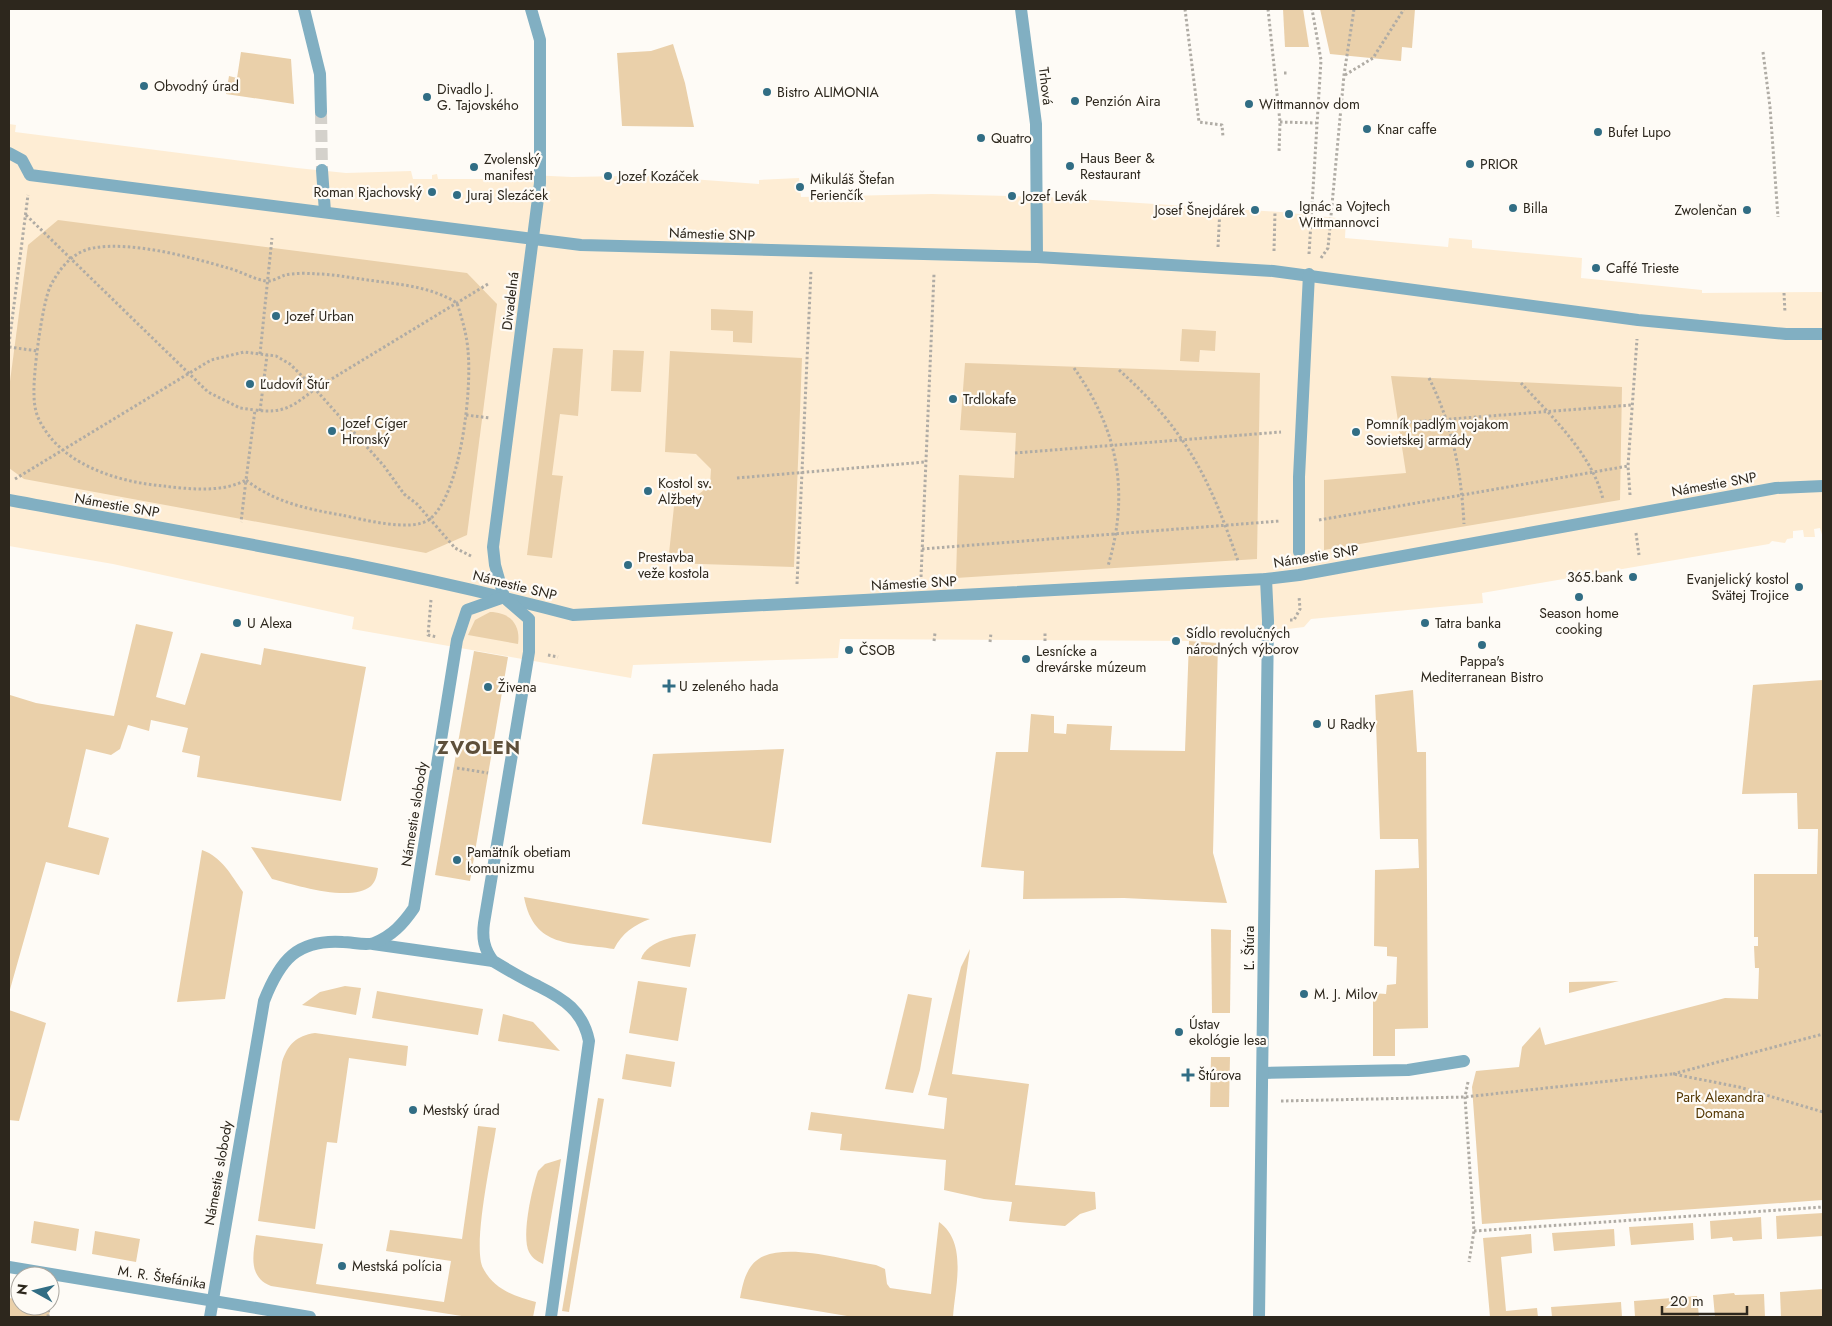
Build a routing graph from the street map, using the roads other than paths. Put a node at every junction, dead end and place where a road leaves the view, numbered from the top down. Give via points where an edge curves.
1 (304, 9) edge
2 (531, 9) edge
3 (1021, 9) edge
4 (321, 112) tunnel mouth
5 (9, 153) edge
6 (322, 170) tunnel mouth
7 (325, 212) junction
8 (534, 239) junction
9 (1037, 257) junction
10 (1309, 274) junction
11 (1823, 334) edge
12 (1823, 486) edge
13 (9, 500) edge
14 (1299, 552) dead end
15 (1266, 579) junction
16 (504, 597) junction
17 (373, 944) junction
18 (493, 961) junction
19 (1464, 1061) dead end
20 (1263, 1073) junction
21 (9, 1267) edge
22 (211, 1300) junction
23 (210, 1317) edge
24 (310, 1317) edge
25 (551, 1317) edge
26 (1259, 1317) edge

1 - 4 street via 320,74
2 - 8 street, Divadelná via 540,40 540,183
3 - 9 street, Trhová via 1036,124
5 - 7 street, Námestie SNP via 22,160 30,175
6 - 7 street
7 - 8 street, Námestie SNP
8 - 9 street, Námestie SNP via 581,245
8 - 16 street, Divadelná via 493,547
9 - 10 street, Námestie SNP
10 - 11 street, Námestie SNP via 1638,320 1786,334
10 - 14 street, Námestie SNP
12 - 15 street, Námestie SNP via 1776,488
13 - 16 street, Námestie SNP
15 - 16 street, Námestie SNP via 574,615
15 - 20 street, Ľ. Štúra
16 - 17 street, Námestie slobody via 467,610 457,640 414,908 397,930
16 - 18 street via 529,619 529,652 482,934 486,953
17 - 18 street
17 - 22 street, Námestie slobody via 323,940 310,944 286,961 273,979 264,1001
18 - 25 street via 571,1005 584,1024 588,1042
19 - 20 street via 1408,1070
20 - 26 street, Ľ. Štúra
21 - 22 street, M. R. Štefánika
22 - 23 street, Námestie slobody
22 - 24 street, M. R. Štefánika

